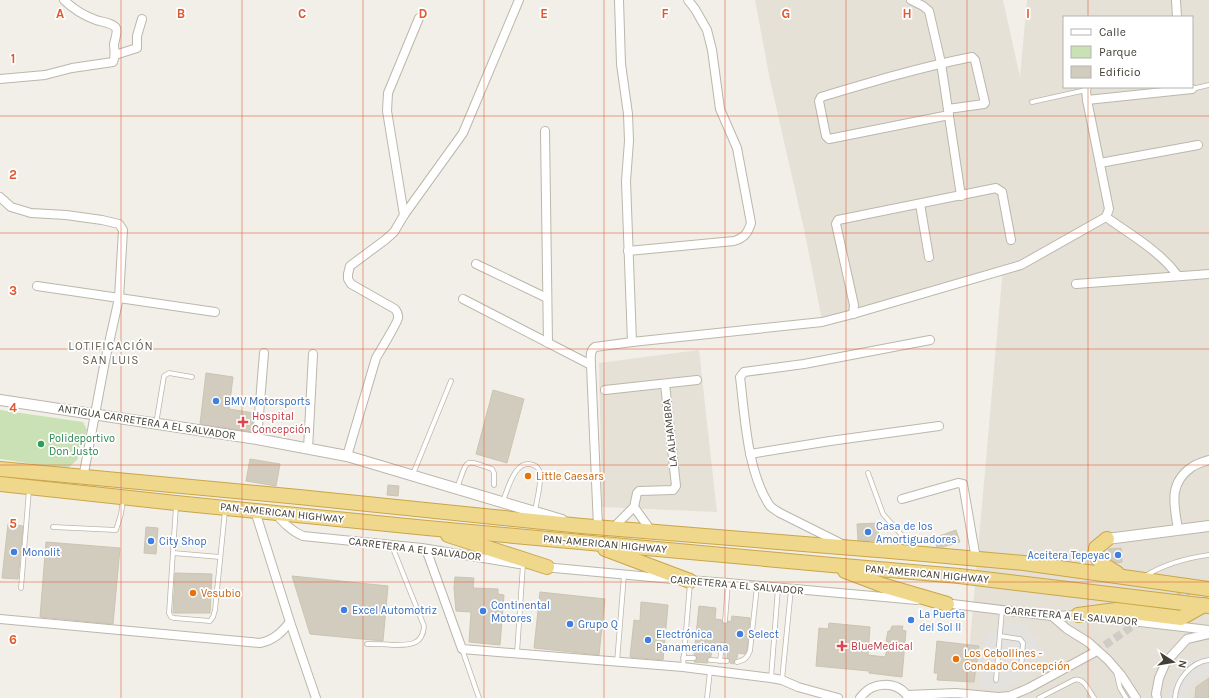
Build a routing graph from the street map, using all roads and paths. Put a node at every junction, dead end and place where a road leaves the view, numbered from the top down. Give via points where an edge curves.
1 (64, 0) edge
2 (519, 0) edge
3 (619, 0) edge
4 (688, 0) edge
5 (911, 0) edge
6 (1176, 0) edge
7 (1177, 16) edge
8 (419, 18) dead end
9 (142, 20) dead end
10 (115, 56) junction
11 (941, 64) junction
12 (0, 79) edge
13 (1209, 86) edge
14 (1086, 89) edge
15 (1192, 89) joint
16 (1086, 100) junction
17 (1032, 102) dead end
18 (948, 112) junction
19 (545, 131) dead end
20 (1198, 145) dead end
21 (1100, 163) junction
22 (961, 196) junction
23 (0, 197) edge
24 (920, 204) junction
25 (404, 215) junction
26 (1106, 217) junction
27 (1011, 240) dead end
28 (628, 250) junction
29 (929, 257) dead end
30 (476, 264) dead end
31 (1209, 274) edge
32 (1178, 276) junction
33 (1076, 284) dead end
34 (37, 286) dead end
35 (119, 298) junction
36 (547, 298) junction
37 (463, 300) dead end
38 (215, 312) dead end
39 (853, 314) junction
40 (930, 340) dead end
41 (548, 342) junction
42 (632, 342) junction
43 (264, 353) dead end
44 (313, 354) dead end
45 (591, 365) junction
46 (192, 377) dead end
47 (696, 380) dead end
48 (451, 381) dead end
49 (665, 384) junction
50 (605, 390) dead end
51 (0, 400) edge
52 (95, 414) junction
53 (156, 424) junction
54 (940, 426) dead end
55 (257, 440) junction
56 (308, 449) junction
57 (750, 454) junction
58 (348, 456) junction
59 (1209, 460) edge
60 (0, 469) edge
61 (868, 473) dead end
62 (413, 474) junction
63 (83, 478) junction
64 (0, 484) edge
65 (494, 485) dead end
66 (29, 487) junction
67 (458, 488) junction
68 (252, 493) junction
69 (123, 498) junction
70 (902, 499) dead end
71 (503, 501) junction
72 (176, 503) junction
73 (634, 507) junction
74 (225, 508) junction
75 (253, 510) junction
76 (535, 511) junction
77 (274, 512) junction
78 (500, 517) junction
79 (582, 526) junction
80 (1209, 526) edge
81 (53, 527) dead end
82 (598, 527) junction
83 (427, 528) junction
84 (613, 528) junction
85 (811, 529) junction
86 (1178, 529) junction
87 (652, 532) junction
88 (1107, 539) joint
89 (590, 543) junction
90 (392, 545) junction
91 (813, 545) junction
92 (426, 549) junction
93 (853, 549) junction
94 (173, 553) junction
95 (917, 553) junction
96 (1209, 555) edge
97 (220, 557) junction
98 (976, 559) junction
99 (523, 564) junction
100 (832, 565) junction
101 (547, 567) junction
102 (624, 574) junction
103 (1123, 577) junction
104 (1139, 579) junction
105 (690, 581) junction
106 (728, 583) junction
107 (1206, 585) edge
108 (756, 586) junction
109 (21, 588) dead end
110 (778, 588) junction
111 (791, 589) junction
112 (947, 604) junction
113 (1206, 606) edge
114 (1002, 610) junction
115 (1078, 615) junction
116 (1052, 616) junction
117 (0, 619) edge
118 (725, 621) dead end
119 (290, 622) junction
120 (1209, 630) edge
121 (1209, 634) edge
122 (1000, 636) junction
123 (367, 644) dead end
124 (722, 645) dead end
125 (462, 649) junction
126 (1095, 652) tunnel mouth
127 (517, 653) junction
128 (683, 658) junction
129 (694, 658) dead end
130 (710, 660) dead end
131 (1209, 660) edge
132 (720, 661) junction
133 (727, 661) dead end
134 (617, 662) junction
135 (737, 662) dead end
136 (683, 667) junction
137 (1021, 669) dead end
138 (710, 671) junction
139 (1116, 671) dead end
140 (771, 678) junction
141 (782, 680) junction
142 (996, 680) dead end
143 (798, 687) junction
144 (908, 696) edge
145 (977, 696) edge
146 (316, 698) edge
147 (479, 698) edge
148 (707, 698) edge
149 (816, 698) edge
150 (838, 698) edge
151 (860, 698) edge
152 (1039, 698) edge
153 (1094, 698) edge
154 (1126, 698) edge
155 (1136, 698) edge
156 (1157, 698) edge
157 (1175, 698) edge

1 - 10 street via 94,19 116,28
2 - 25 street via 463,133
3 - 28 street via 622,64 628,114
4 - 28 street via 707,30 720,109 737,148 751,223 749,232 734,241
5 - 11 street via 929,11
6 - 7 street
8 - 25 street via 388,93 387,111
9 - 10 street via 137,48
10 - 12 street via 113,62
11 - 18 street
11 - 18 street via 974,58 985,101 984,104
11 - 18 street via 821,97 820,101 826,136 829,139
13 - 15 lane
14 - 16 street
14 - 17 lane
15 - 16 street
16 - 21 street
18 - 22 street
19 - 36 street
20 - 21 street
21 - 26 street via 1109,209
22 - 24 street
22 - 27 street via 999,189 1002,192
23 - 35 street via 10,207 31,213 102,220 122,226
24 - 29 street
24 - 39 street via 836,222 854,305
25 - 58 street via 394,232 350,266 348,274 351,284 395,309 398,314 398,320 376,358
26 - 32 street via 1160,256
26 - 39 street via 1021,265
28 - 42 street
30 - 36 street
31 - 32 street
32 - 33 street
34 - 35 street
35 - 38 street
35 - 52 street
36 - 41 street
37 - 41 street
39 - 42 street via 818,323
40 - 57 street via 804,364 744,372 740,377
41 - 45 street
42 - 45 street via 592,348
43 - 55 street
44 - 56 street
45 - 82 street
46 - 53 lane via 169,373 164,376
47 - 49 street
48 - 62 lane
49 - 50 street, LA ALHAMBRA
49 - 73 street, LA ALHAMBRA via 676,486 673,490 639,491
51 - 52 street, ANTIGUA CARRETERA A EL SALVADOR
52 - 53 street, ANTIGUA CARRETERA A EL SALVADOR
52 - 63 street
53 - 55 street, ANTIGUA CARRETERA A EL SALVADOR
54 - 57 street
55 - 56 street, ANTIGUA CARRETERA A EL SALVADOR
56 - 58 street, ANTIGUA CARRETERA A EL SALVADOR
57 - 85 street via 757,479 771,507
58 - 62 street, ANTIGUA CARRETERA A EL SALVADOR
59 - 86 street via 1192,466 1175,487 1173,497
60 - 63 highway, PAN-AMERICAN HIGHWAY
61 - 95 lane via 884,514
62 - 67 street, ANTIGUA CARRETERA A EL SALVADOR
63 - 68 highway, PAN-AMERICAN HIGHWAY
64 - 66 highway, PAN-AMERICAN HIGHWAY
65 - 67 lane via 492,469 469,462
66 - 69 highway, PAN-AMERICAN HIGHWAY
66 - 109 lane
67 - 71 street, ANTIGUA CARRETERA A EL SALVADOR
68 - 75 highway
68 - 78 highway, PAN-AMERICAN HIGHWAY
69 - 72 highway, PAN-AMERICAN HIGHWAY
69 - 81 lane via 116,530
70 - 98 street via 958,482 963,484
71 - 76 street, ANTIGUA CARRETERA A EL SALVADOR
71 - 76 lane via 518,468 523,464 532,464 540,473
71 - 78 street
72 - 74 highway, PAN-AMERICAN HIGHWAY
72 - 94 lane
73 - 84 street, LA ALHAMBRA
73 - 87 street
74 - 75 highway, PAN-AMERICAN HIGHWAY
74 - 97 lane
75 - 77 highway, PAN-AMERICAN HIGHWAY
75 - 119 street
76 - 79 street, ANTIGUA CARRETERA A EL SALVADOR
77 - 83 highway, PAN-AMERICAN HIGHWAY
77 - 90 street, CARRETERA A EL SALVADOR via 296,533 303,536
78 - 79 highway, PAN-AMERICAN HIGHWAY
79 - 82 highway, PAN-AMERICAN HIGHWAY
80 - 86 street
82 - 84 highway, PAN-AMERICAN HIGHWAY
83 - 89 highway, PAN-AMERICAN HIGHWAY
83 - 101 highway
84 - 87 highway, PAN-AMERICAN HIGHWAY
85 - 91 street
85 - 93 street
86 - 88 street
87 - 91 highway, PAN-AMERICAN HIGHWAY
88 - 103 highway via 1098,546 1096,555 1103,564
89 - 100 highway, PAN-AMERICAN HIGHWAY
89 - 105 highway
90 - 92 street, CARRETERA A EL SALVADOR
90 - 123 lane via 424,626 424,634 410,645
91 - 93 highway, PAN-AMERICAN HIGHWAY
92 - 99 street, CARRETERA A EL SALVADOR
92 - 125 street
93 - 95 highway, PAN-AMERICAN HIGHWAY
94 - 97 lane
94 - 97 lane via 169,613 174,618 210,621 215,610
95 - 98 highway, PAN-AMERICAN HIGHWAY
96 - 104 lane via 1160,567
98 - 103 highway, PAN-AMERICAN HIGHWAY
99 - 101 street, CARRETERA A EL SALVADOR
99 - 127 lane
100 - 112 highway via 888,587
100 - 113 highway, PAN-AMERICAN HIGHWAY via 959,576
101 - 102 street, CARRETERA A EL SALVADOR
102 - 105 street, CARRETERA A EL SALVADOR
102 - 134 lane
103 - 104 highway, PAN-AMERICAN HIGHWAY
104 - 107 highway, PAN-AMERICAN HIGHWAY
105 - 106 street, CARRETERA A EL SALVADOR
105 - 128 lane
106 - 108 street, CARRETERA A EL SALVADOR
106 - 118 lane
108 - 110 street, CARRETERA A EL SALVADOR
108 - 135 lane via 750,651 744,661
110 - 111 street, CARRETERA A EL SALVADOR
110 - 140 lane
111 - 112 street, CARRETERA A EL SALVADOR
111 - 141 lane
112 - 114 street, CARRETERA A EL SALVADOR
113 - 115 highway via 1181,618 1116,610
114 - 116 street, CARRETERA A EL SALVADOR
114 - 122 lane
115 - 116 street, CARRETERA A EL SALVADOR
115 - 120 street, CARRETERA A EL SALVADOR
116 - 155 street via 1108,660
117 - 119 street via 260,643 275,638
119 - 146 street
121 - 156 street via 1187,639 1166,662 1159,678
122 - 137 lane via 1022,640
122 - 142 lane
124 - 132 lane
125 - 127 street
125 - 147 lane
126 - 145 street via 1019,693 998,697
127 - 134 street
128 - 129 lane
128 - 136 lane
130 - 132 lane
131 - 157 lane via 1195,665 1186,673 1178,683
132 - 133 lane
134 - 136 street
136 - 138 street
138 - 140 street
138 - 148 lane
139 - 154 lane via 1120,688
140 - 141 street
141 - 143 street
143 - 149 street
143 - 150 street
144 - 145 street via 956,693
144 - 151 street via 900,689 884,685 868,690
152 - 153 lane via 1079,678

